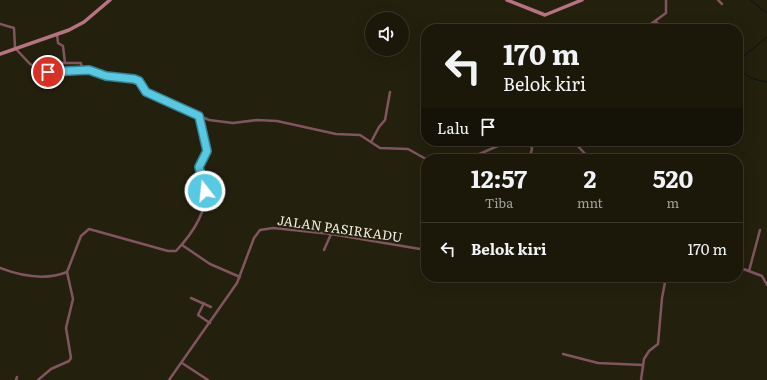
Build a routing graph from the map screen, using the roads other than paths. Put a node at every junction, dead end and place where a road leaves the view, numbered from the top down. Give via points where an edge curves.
1 (110, 0) edge
2 (508, 0) edge
3 (582, 0) edge
4 (666, 0) edge
5 (718, 0) edge
6 (722, 4) dead end
7 (656, 22) joint
8 (0, 24) edge
9 (653, 24) edge
10 (57, 34) junction
11 (15, 48) junction
12 (0, 54) edge
13 (57, 63) dead end
14 (65, 63) junction
15 (82, 68) dead end
16 (390, 92) dead end
17 (199, 116) junction
18 (371, 142) junction
19 (498, 146) edge
20 (578, 146) edge
21 (480, 154) edge
22 (585, 154) edge
23 (421, 156) edge
24 (760, 230) dead end
25 (331, 234) junction
26 (182, 245) junction
27 (421, 249) edge
28 (324, 250) dead end
29 (0, 268) edge
30 (743, 269) edge
31 (749, 271) junction
32 (67, 272) junction
33 (240, 277) junction
34 (665, 282) edge
35 (767, 285) edge
36 (191, 298) dead end
37 (204, 303) junction
38 (211, 307) dead end
39 (210, 323) junction
40 (563, 354) dead end
41 (182, 363) junction
42 (643, 365) junction
43 (38, 380) edge
44 (169, 380) edge
45 (208, 380) edge
46 (641, 380) edge

1 - 10 main road via 84,22
2 - 3 main road via 545,15
4 - 7 street via 666,12
5 - 6 street
7 - 9 street
8 - 11 street via 15,30
10 - 11 main road
10 - 14 street via 57,41 63,46
11 - 12 main road
11 - 17 street via 30,64 41,70 89,70 106,76 134,79 139,81 146,92
13 - 14 street
14 - 15 street via 81,63
16 - 18 street via 385,120 378,127
17 - 18 street via 233,123 277,121 336,134 360,135
17 - 26 street via 207,151 199,167 205,184 205,199 200,219
18 - 23 street via 380,148 408,149
19 - 21 street
20 - 22 street
24 - 31 street
25 - 27 street, JALAN PASIRKADU
25 - 28 street
25 - 33 street, JALAN PASIRKADU via 273,228 260,230 254,238
26 - 32 street via 176,251 168,251 89,229 81,236
26 - 33 street via 210,264
29 - 32 street via 34,277
30 - 31 street
31 - 35 street via 762,276
32 - 43 street via 73,299 66,328 71,358
33 - 39 street, JALAN PASIRKADU
34 - 42 street via 658,344 646,354
36 - 37 street
37 - 38 street
37 - 39 street via 198,315
39 - 41 street, JALAN PASIRKADU
40 - 42 street via 598,363
41 - 44 street, JALAN PASIRKADU
41 - 45 street
42 - 46 street

